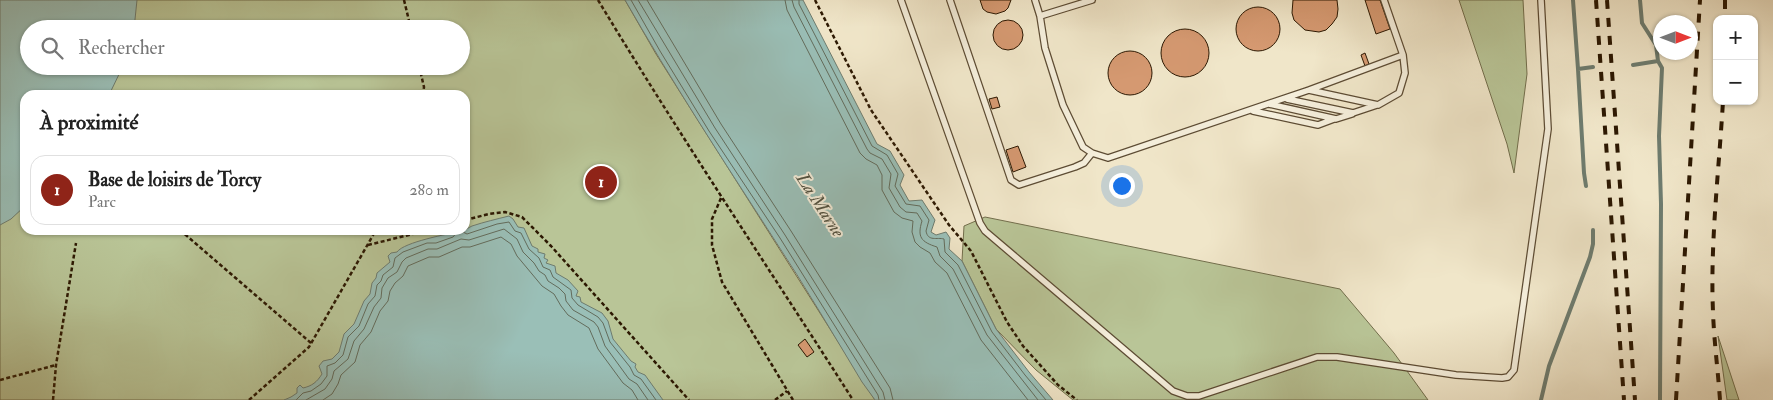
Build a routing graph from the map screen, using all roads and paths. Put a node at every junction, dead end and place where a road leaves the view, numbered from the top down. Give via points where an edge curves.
1 (404, 0) edge
2 (598, 0) edge
3 (815, 0) edge
4 (901, 0) edge
5 (950, 0) edge
6 (1035, 0) edge
7 (1092, 0) edge
8 (1384, 0) edge
9 (1540, 0) edge
10 (1040, 16) junction
11 (409, 20) edge
12 (1403, 56) junction
13 (421, 75) edge
14 (424, 90) edge
15 (1309, 90) junction
16 (1285, 99) junction
17 (1269, 104) junction
18 (1378, 105) junction
19 (1251, 110) junction
20 (1353, 113) junction
21 (1336, 119) junction
22 (1092, 153) junction
23 (721, 198) junction
24 (470, 219) edge
25 (186, 235) edge
26 (373, 235) edge
27 (409, 235) edge
28 (76, 243) dead end
29 (368, 245) junction
30 (311, 343) junction
31 (56, 366) junction
32 (0, 380) edge
33 (786, 391) junction
34 (53, 400) edge
35 (249, 400) edge
36 (689, 400) edge
37 (775, 400) edge
38 (793, 400) edge
39 (853, 400) edge
40 (1077, 400) edge

1 - 11 path
2 - 23 path
3 - 40 path via 871,110 949,225 971,251 1012,330 1037,364
4 - 9 lane via 985,231 1173,391 1199,396 1317,357 1337,357 1456,375 1508,377 1514,370 1548,129
5 - 22 lane via 1011,180 1019,185 1075,167 1084,163
6 - 10 lane
7 - 10 lane
8 - 12 lane
10 - 22 lane via 1045,48 1063,105 1083,147
12 - 15 lane
12 - 18 lane via 1406,73 1399,93
13 - 14 path
15 - 16 lane
15 - 18 lane
16 - 17 lane
16 - 20 lane
17 - 19 lane
17 - 21 lane
18 - 20 lane
19 - 21 lane via 1318,125
19 - 22 lane via 1108,158
20 - 21 lane
23 - 33 path via 712,219 712,245 722,282
23 - 39 path
24 - 36 path via 505,212 522,217
25 - 30 path
26 - 29 path
27 - 29 path
28 - 31 path
29 - 30 path
30 - 35 path
31 - 32 path
31 - 34 path
33 - 37 path
33 - 38 path

